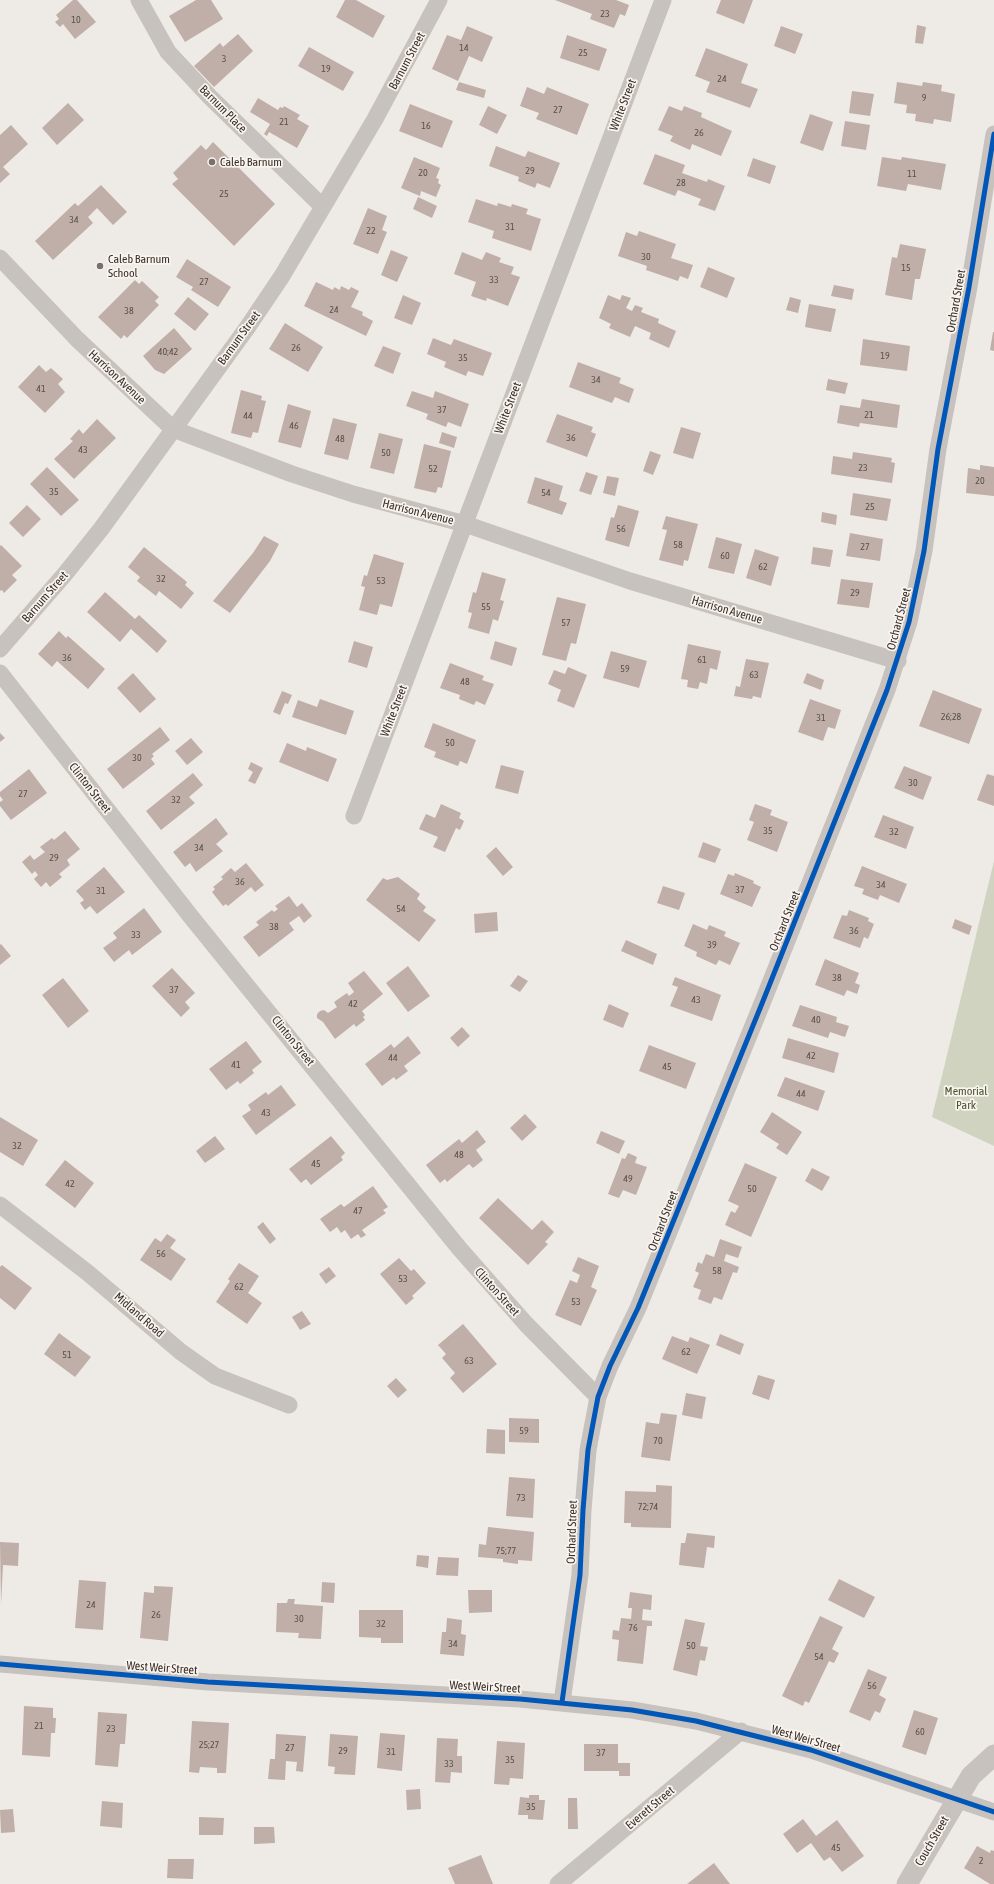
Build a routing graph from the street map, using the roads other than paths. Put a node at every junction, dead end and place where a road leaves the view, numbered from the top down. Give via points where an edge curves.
1 (139, 0) edge
2 (439, 0) edge
3 (663, 0) edge
4 (994, 134) edge
5 (322, 207) junction
6 (0, 258) edge
7 (173, 429) junction
8 (465, 524) junction
9 (0, 649) edge
10 (898, 661) junction
11 (0, 673) edge
12 (354, 816) dead end
13 (0, 1205) edge
14 (598, 1397) junction
15 (289, 1405) dead end
16 (0, 1664) edge
17 (562, 1702) junction
18 (741, 1731) junction
19 (994, 1755) edge
20 (956, 1799) junction
21 (994, 1812) edge
22 (558, 1884) edge
23 (907, 1884) edge

1 - 5 street, Barnum Place via 168,52
2 - 5 street, Barnum Street via 396,81
3 - 8 street, White Street
4 - 10 street, Orchard Street via 969,287 938,449 923,559 915,602
5 - 7 street, Barnum Street via 265,302
6 - 7 street, Harrison Avenue via 77,339
7 - 8 street, Harrison Avenue via 353,494
7 - 9 street, Barnum Street via 92,540
8 - 10 street, Harrison Avenue via 630,581
8 - 12 street, White Street
10 - 14 street, Orchard Street via 745,1047 638,1308
11 - 14 street, Clinton Street via 179,901 459,1248 521,1318
13 - 15 street, Midland Road via 77,1263 180,1352 215,1376
14 - 17 street, Orchard Street via 588,1450 580,1575
16 - 17 street, West Weir Street via 201,1681
17 - 18 street, West Weir Street via 667,1715
18 - 20 street, West Weir Street via 839,1759
18 - 22 street, Everett Street
19 - 20 street, Couch Street via 971,1776
20 - 21 street, West Weir Street
20 - 23 street, Couch Street

